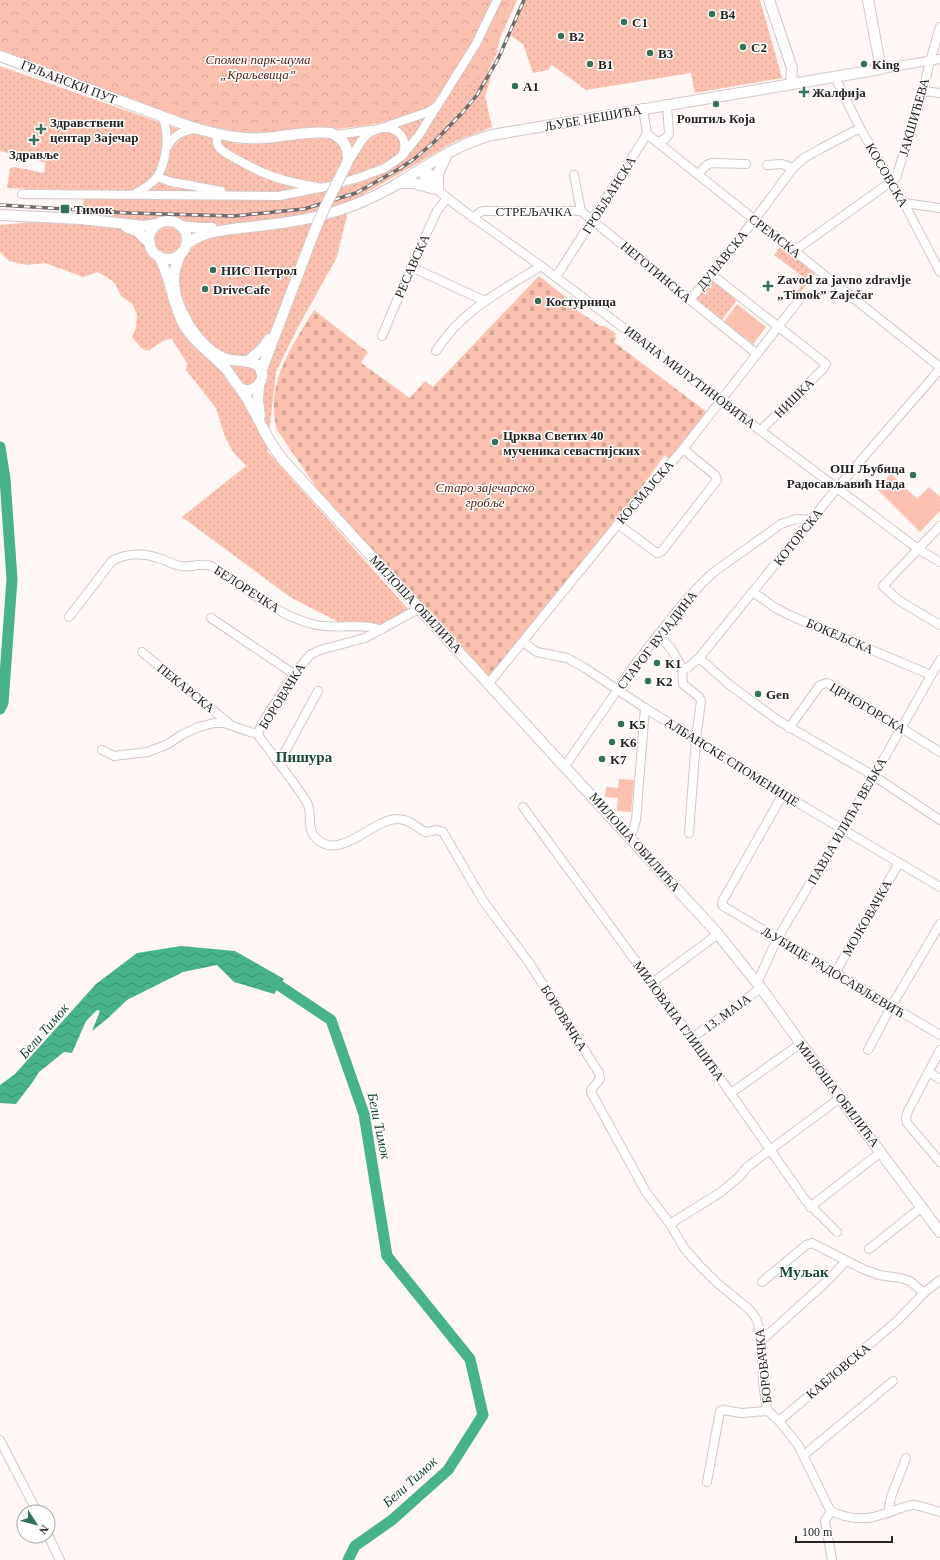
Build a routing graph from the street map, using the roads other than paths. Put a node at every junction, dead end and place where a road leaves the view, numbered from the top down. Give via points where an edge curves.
1 (497, 0) edge
2 (770, 0) edge
3 (868, 0) edge
4 (940, 27) edge
5 (0, 56) edge
6 (940, 59) edge
7 (930, 60) junction
8 (881, 69) junction
9 (835, 77) junction
10 (791, 84) junction
11 (923, 91) junction
12 (940, 93) edge
13 (667, 104) junction
14 (438, 105) junction
15 (643, 108) junction
16 (162, 116) junction
17 (379, 128) junction
18 (860, 128) junction
19 (197, 129) junction
20 (217, 134) junction
21 (648, 134) junction
22 (336, 135) junction
23 (657, 142) junction
24 (166, 150) junction
25 (447, 154) junction
26 (402, 156) junction
27 (347, 163) junction
28 (746, 164) dead end
29 (767, 165) dead end
30 (793, 168) junction
31 (423, 169) junction
32 (698, 174) junction
33 (574, 175) dead end
34 (157, 177) junction
35 (892, 182) junction
36 (398, 184) junction
37 (322, 188) junction
38 (440, 192) junction
39 (22, 194) dead end
40 (135, 194) junction
41 (243, 196) junction
42 (904, 204) junction
43 (940, 208) edge
44 (581, 211) junction
45 (0, 215) edge
46 (473, 218) junction
47 (81, 219) junction
48 (755, 219) junction
49 (593, 220) junction
50 (157, 224) junction
51 (262, 225) junction
52 (181, 226) junction
53 (150, 244) junction
54 (183, 249) junction
55 (794, 251) junction
56 (159, 256) junction
57 (541, 266) junction
58 (411, 267) junction
59 (940, 272) edge
60 (711, 274) junction
61 (556, 277) junction
62 (690, 300) junction
63 (799, 300) dead end
64 (485, 301) junction
65 (280, 322) junction
66 (778, 327) junction
67 (382, 336) dead end
68 (436, 351) dead end
69 (757, 354) junction
70 (245, 361) junction
71 (940, 368) edge
72 (262, 372) junction
73 (233, 378) junction
74 (259, 384) junction
75 (240, 388) junction
76 (721, 401) junction
77 (761, 430) junction
78 (683, 449) junction
79 (300, 478) junction
80 (837, 488) junction
81 (812, 520) junction
82 (618, 524) junction
83 (940, 526) edge
84 (918, 549) junction
85 (940, 562) edge
86 (753, 592) junction
87 (420, 608) junction
88 (70, 617) dead end
89 (211, 618) dead end
90 (940, 625) edge
91 (381, 630) junction
92 (658, 634) junction
93 (523, 642) junction
94 (142, 652) dead end
95 (699, 658) junction
96 (940, 660) edge
97 (682, 668) junction
98 (294, 674) junction
99 (931, 675) junction
100 (489, 683) junction
101 (617, 690) junction
102 (318, 691) dead end
103 (645, 708) junction
104 (231, 724) junction
105 (900, 727) junction
106 (789, 728) junction
107 (258, 734) junction
108 (696, 739) junction
109 (102, 750) dead end
110 (940, 752) edge
111 (279, 763) junction
112 (564, 766) junction
113 (874, 776) junction
114 (783, 794) junction
115 (524, 807) dead end
116 (940, 820) edge
117 (842, 828) junction
118 (689, 833) dead end
119 (629, 836) junction
120 (899, 862) junction
121 (940, 887) edge
122 (940, 924) edge
123 (718, 934) junction
124 (777, 939) junction
125 (834, 973) junction
126 (652, 983) junction
127 (759, 986) junction
128 (891, 1007) junction
129 (940, 1035) edge
130 (692, 1038) junction
131 (800, 1044) junction
132 (868, 1050) dead end
133 (940, 1050) edge
134 (928, 1072) junction
135 (940, 1079) edge
136 (732, 1093) junction
137 (840, 1098) junction
138 (770, 1149) junction
139 (881, 1152) junction
140 (940, 1162) edge
141 (810, 1206) junction
142 (922, 1207) junction
143 (670, 1224) junction
144 (837, 1232) dead end
145 (940, 1232) edge
146 (869, 1249) dead end
147 (846, 1261) junction
148 (940, 1280) edge
149 (762, 1282) dead end
150 (924, 1293) junction
151 (762, 1340) junction
152 (893, 1381) dead end
153 (768, 1411) junction
154 (779, 1420) junction
155 (0, 1440) edge
156 (804, 1455) junction
157 (906, 1458) dead end
158 (708, 1482) dead end
159 (33, 1504) edge
160 (831, 1511) junction
161 (940, 1512) edge
162 (888, 1513) junction
163 (52, 1544) edge
164 (60, 1560) edge
165 (832, 1560) edge

1 - 14 street via 476,44
2 - 10 main road via 792,68
3 - 8 main road
4 - 7 street, ЈАКШИЋЕВА
5 - 16 main road, ГРЉАНСКИ ПУТ
6 - 7 street, ЉУБЕ НЕШИЋА
7 - 8 street, ЉУБЕ НЕШИЋА
7 - 11 street, ЈАКШИЋЕВА
8 - 9 main road, ЉУБЕ НЕШИЋА
9 - 10 main road, ЉУБЕ НЕШИЋА
9 - 18 street, КОСОВСКА
10 - 13 main road, ЉУБЕ НЕШИЋА
11 - 12 street
11 - 35 street, ЈАКШИЋЕВА via 899,173
13 - 15 main road, ЉУБЕ НЕШИЋА
13 - 23 street via 669,134
14 - 17 street via 428,112
14 - 26 street
15 - 21 street
15 - 25 main road, ЉУБЕ НЕШИЋА via 492,135 468,142
16 - 19 main road, ГРЉАНСКИ ПУТ
16 - 24 street via 167,129
17 - 22 street
17 - 26 street via 390,128 400,134 405,145
17 - 27 street via 364,137
18 - 30 street, ДУНАВСКА via 804,158
18 - 35 street, КОСОВСКА
19 - 20 main road, ГРЉАНСКИ ПУТ
19 - 24 street via 178,134
20 - 22 main road, ГРЉАНСКИ ПУТ via 260,139 325,132
20 - 37 street via 216,142 219,148 256,170 291,183
21 - 23 street, СРЕМСКА
21 - 49 street, ГРОБЉАНСКА
22 - 27 main road via 346,146
23 - 32 street, СРЕМСКА
24 - 34 street
25 - 31 main road, ЉУБЕ НЕШИЋА
25 - 38 main road via 438,174
26 - 37 street via 379,171
27 - 65 main road, bridge via 313,235
28 - 32 street via 711,163
29 - 30 street via 782,164
30 - 48 street, ДУНАВСКА
31 - 36 main road, ЉУБЕ НЕШИЋА
31 - 38 street, ИВАНА МИЛУТИНОВИЋА via 431,174
32 - 48 street, СРЕМСКА
33 - 44 street
34 - 40 street
34 - 41 street
35 - 42 street, КОСОВСКА
35 - 55 street
36 - 38 main road via 413,183
36 - 51 main road, ЉУБЕ НЕШИЋА via 338,211 307,219
37 - 41 street via 279,196
38 - 46 street, ИВАНА МИЛУТИНОВИЋА
38 - 58 street, РЕСАВСКА via 437,211
39 - 40 street
40 - 41 street
42 - 43 street
42 - 59 street, КОСОВСКА
44 - 46 street, СТРЕЉАЧКА via 483,211
44 - 49 street, СТРЕЉАЧКА
45 - 47 main road
46 - 57 street, ИВАНА МИЛУТИНОВИЋА
47 - 50 main road via 144,226
47 - 53 main road via 130,228 137,231
48 - 55 street, СРЕМСКА
48 - 60 street, ДУНАВСКА
49 - 61 street, ГРОБЉАНСКА
49 - 62 street, НЕГОТИНСКА
50 - 52 main road via 168,221
50 - 53 main road via 150,234
51 - 52 main road via 200,228
51 - 54 main road via 207,233 195,238
52 - 54 main road via 186,234
53 - 56 main road
54 - 56 main road via 170,258
54 - 70 main road via 174,280 176,296 187,321 199,339 213,351 224,358
55 - 71 street, СРЕМСКА
56 - 73 main road via 168,274 176,308 185,326 199,345
57 - 61 street, ИВАНА МИЛУТИНОВИЋА
57 - 64 street
58 - 64 street
58 - 67 street, РЕСАВСКА
60 - 62 street, ДУНАВСКА
60 - 66 street
61 - 76 street, ИВАНА МИЛУТИНОВИЋА
62 - 69 street, НЕГОТИНСКА
63 - 66 street, КОСМАЈСКА
64 - 68 street via 450,330
65 - 70 main road via 262,349
65 - 72 main road
66 - 69 street, КОСМАЈСКА
66 - 77 street, НИШКА via 826,364 823,370
69 - 76 street, КОСМАЈСКА
70 - 72 main road via 256,364
70 - 73 main road via 235,368
71 - 80 street, КОТОРСКА
72 - 74 main road
73 - 75 main road
74 - 75 main road via 251,390
74 - 79 main road, МИЛОША ОБИЛИЋА via 261,418 274,443
75 - 79 main road, МИЛОША ОБИЛИЋА via 277,453
76 - 77 street, ИВАНА МИЛУТИНОВИЋА
76 - 78 street, КОСМАЈСКА
77 - 80 street, ИВАНА МИЛУТИНОВИЋА
78 - 82 street, КОСМАЈСКА
78 - 82 street via 716,475 717,482 662,551 657,553
79 - 87 main road, МИЛОША ОБИЛИЋА
80 - 81 street, КОТОРСКА
80 - 84 street, ИВАНА МИЛУТИНОВИЋА
81 - 86 street, КОТОРСКА
81 - 92 street, СТАРОГ ВУЈАДИНА via 802,518 786,522 714,572 695,590
82 - 93 street, КОСМАЈСКА
83 - 84 street
84 - 85 street, ИВАНА МИЛУТИНОВИЋА
84 - 90 street via 884,586 898,600
86 - 95 street, КОТОРСКА
86 - 99 street, БОКЕЉСКА via 789,615
87 - 91 street, БОРОВАЧКА
87 - 100 main road, МИЛОША ОБИЛИЋА
88 - 91 street, БЕЛОРЕЧКА via 112,561 123,556 143,555 181,566 211,566 266,603 305,622 324,627 369,627
89 - 98 street
91 - 98 street, БОРОВАЧКА via 366,638 313,653
92 - 97 street via 672,650
92 - 101 street, СТАРОГ ВУЈАДИНА
93 - 100 street, КОСМАЈСКА
93 - 101 street, АЛБАНСКЕ СПОМЕНИЦЕ via 543,654 567,658
94 - 104 street, ПЕКАРСКА
95 - 97 street, КОТОРСКА via 688,668
95 - 106 street via 744,696
96 - 99 street, ПАВЛА ИЛИЋА ВЕЉКА
97 - 108 street via 683,684 701,701
98 - 107 street, БОРОВАЧКА via 261,725
99 - 105 street, ПАВЛА ИЛИЋА ВЕЉКА
100 - 112 main road, МИЛОША ОБИЛИЋА
101 - 103 street, АЛБАНСКЕ СПОМЕНИЦЕ
101 - 112 street, СТАРОГ ВУЈАДИНА
102 - 111 street
103 - 108 street, АЛБАНСКЕ СПОМЕНИЦЕ
103 - 119 street via 636,820
104 - 107 street
104 - 109 street via 214,723 199,727 148,752 114,756
105 - 106 street, ЦРНОГОРСКА via 827,683 820,685
105 - 110 street, ЦРНОГОРСКА
105 - 113 street, ПАВЛА ИЛИЋА ВЕЉКА
106 - 113 street
107 - 111 street, БОРОВАЧКА
108 - 114 street, АЛБАНСКЕ СПОМЕНИЦЕ
108 - 118 street
111 - 143 street, БОРОВАЧКА via 304,797 310,812 311,831 323,843 343,844 388,821 399,819 413,823 426,832 443,832 484,902 530,964 599,1073 600,1079 591,1090 592,1096 646,1192
112 - 119 main road, МИЛОША ОБИЛИЋА
113 - 116 street
113 - 117 street, ПАВЛА ИЛИЋА ВЕЉКА
114 - 117 street, АЛБАНСКЕ СПОМЕНИЦЕ
114 - 124 street, ЉУБИЦЕ РАДОСАВЉЕВИЋ via 722,904
115 - 126 street, МИЛОВАНА ГЛИШИЋА
117 - 120 street, АЛБАНСКЕ СПОМЕНИЦЕ
117 - 124 street, ПАВЛА ИЛИЋА ВЕЉКА
119 - 123 main road, МИЛОША ОБИЛИЋА
120 - 121 street, АЛБАНСКЕ СПОМЕНИЦЕ
120 - 125 street, МОЈКОВАЧКА
122 - 128 street
123 - 126 street
123 - 127 main road, МИЛОША ОБИЛИЋА
124 - 125 street, ЉУБИЦЕ РАДОСАВЉЕВИЋ
124 - 127 street, ПАВЛА ИЛИЋА ВЕЉКА
125 - 128 street, ЉУБИЦЕ РАДОСАВЉЕВИЋ
126 - 130 street, МИЛОВАНА ГЛИШИЋА
127 - 130 street, 13. МАЈА
127 - 131 main road, МИЛОША ОБИЛИЋА
128 - 129 street, ЉУБИЦЕ РАДОСАВЉЕВИЋ
128 - 132 street
130 - 136 street, МИЛОВАНА ГЛИШИЋА
131 - 136 street
131 - 137 main road, МИЛОША ОБИЛИЋА
133 - 134 street
134 - 135 street
134 - 140 street via 908,1111 906,1121
136 - 138 street, МИЛОВАНА ГЛИШИЋА
137 - 138 street
137 - 139 main road, МИЛОША ОБИЛИЋА
138 - 141 street, МИЛОВАНА ГЛИШИЋА
138 - 143 street via 721,1192
139 - 141 street
139 - 142 main road, МИЛОША ОБИЛИЋА
141 - 144 street, МИЛОВАНА ГЛИШИЋА
142 - 145 main road, МИЛОША ОБИЛИЋА
142 - 146 street
143 - 151 street, БОРОВАЧКА via 684,1248 699,1265 753,1314 759,1325
147 - 149 street via 809,1243
147 - 150 street via 879,1274 905,1279
147 - 151 street
148 - 150 street, КАБЛОВСКА
150 - 154 street, КАБЛОВСКА via 897,1321
151 - 153 street, БОРОВАЧКА via 763,1382
152 - 156 street
153 - 154 street, БОРОВАЧКА
153 - 158 street via 720,1412
154 - 156 street, БОРОВАЧКА
155 - 159 street
156 - 160 street, БОРОВАЧКА
157 - 162 street via 891,1497
160 - 162 street via 865,1519
160 - 165 street via 825,1520
161 - 162 street via 916,1505
163 - 164 street

